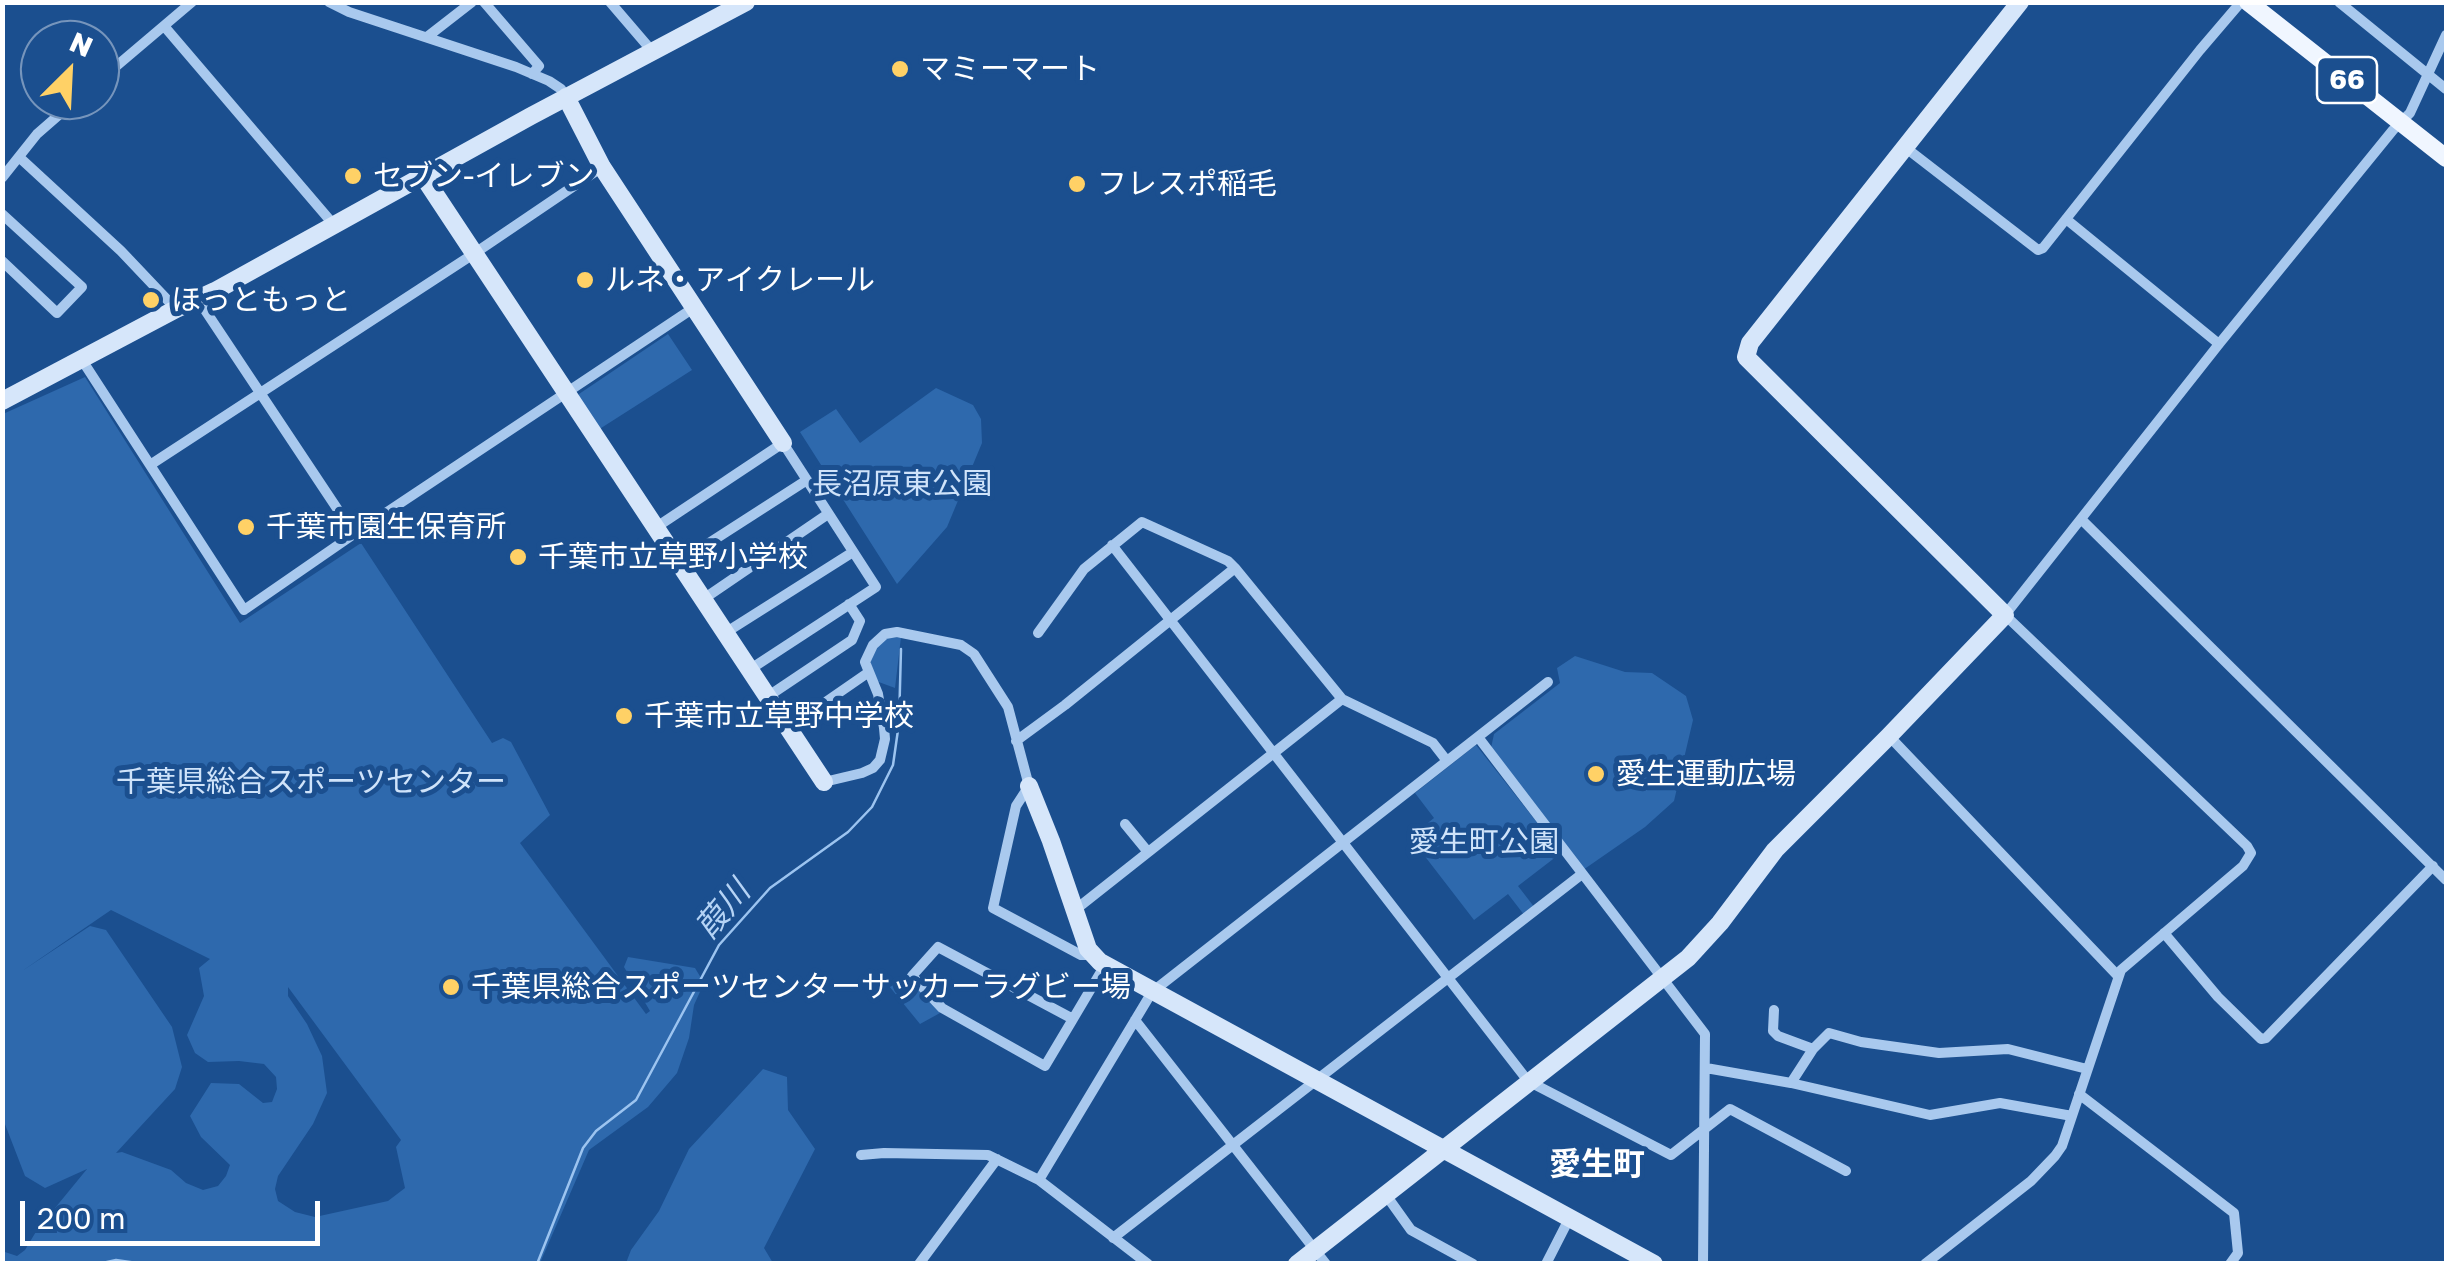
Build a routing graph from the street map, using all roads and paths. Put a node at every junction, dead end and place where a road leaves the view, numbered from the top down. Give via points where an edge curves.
1 (192, 2) edge
2 (472, 2) edge
3 (484, 2) edge
4 (610, 2) edge
5 (746, 2) edge
6 (2020, 2) edge
7 (2244, 2) edge
8 (2339, 2) edge
9 (333, 3) edge
10 (164, 26) junction
11 (2446, 35) edge
12 (427, 38) junction
13 (652, 51) junction
14 (120, 63) edge
15 (532, 74) junction
16 (2428, 74) junction
17 (2446, 90) edge
18 (566, 97) junction
19 (53, 120) edge
20 (2402, 123) junction
21 (1906, 148) junction
22 (19, 156) junction
23 (2446, 158) edge
24 (602, 166) junction
25 (423, 176) junction
26 (2, 178) edge
27 (2, 214) edge
28 (2066, 219) junction
29 (334, 225) junction
30 (475, 253) junction
31 (2, 261) edge
32 (197, 298) junction
33 (695, 307) junction
34 (176, 309) junction
35 (2219, 344) junction
36 (82, 360) junction
37 (260, 391) junction
38 (566, 394) junction
39 (2, 401) edge
40 (783, 444) junction
41 (150, 464) junction
42 (807, 480) junction
43 (828, 514) junction
44 (2081, 520) junction
45 (655, 528) junction
46 (354, 534) junction
47 (1112, 545) junction
48 (853, 552) junction
49 (678, 563) junction
50 (1236, 568) junction
51 (702, 600) junction
52 (848, 604) junction
53 (2005, 615) junction
54 (1170, 620) junction
55 (724, 633) junction
56 (1038, 633) dead end
57 (749, 670) junction
58 (868, 672) junction
59 (1548, 682) dead end
60 (767, 697) junction
61 (1342, 699) junction
62 (788, 728) junction
63 (1889, 736) junction
64 (1478, 737) junction
65 (1016, 741) junction
66 (1274, 754) junction
67 (1447, 761) junction
68 (824, 782) joint
69 (1028, 786) junction
70 (1124, 824) dead end
71 (1342, 842) junction
72 (1148, 852) junction
73 (2432, 866) junction
74 (1582, 874) junction
75 (2446, 880) edge
76 (1075, 910) junction
77 (2164, 933) junction
78 (1098, 960) junction
79 (2118, 976) junction
80 (1447, 978) junction
81 (1662, 979) junction
82 (1152, 992) junction
83 (1774, 1010) dead end
84 (1073, 1019) junction
85 (1135, 1020) junction
86 (1813, 1049) junction
87 (1706, 1068) junction
88 (2087, 1069) junction
89 (1316, 1081) junction
90 (1528, 1081) junction
91 (1791, 1083) junction
92 (2079, 1094) junction
93 (2072, 1116) junction
94 (1706, 1129) junction
95 (1234, 1146) junction
96 (1444, 1150) junction
97 (861, 1155) dead end
98 (997, 1158) junction
99 (1846, 1171) dead end
100 (1039, 1180) junction
101 (1386, 1195) junction
102 (1570, 1217) junction
103 (1113, 1238) junction
104 (1320, 1257) edge
105 (919, 1264) edge
106 (1148, 1264) edge
107 (1297, 1264) edge
108 (1473, 1264) edge
109 (1546, 1264) edge
110 (1654, 1264) edge
111 (1703, 1264) edge
112 (1925, 1264) edge
113 (2230, 1264) edge

1 - 10 street
2 - 12 street
3 - 15 street via 538,66
4 - 13 street
5 - 13 street
6 - 21 street
7 - 20 main road, 66
7 - 28 street
8 - 16 street
9 - 12 street
10 - 14 street
10 - 29 street
11 - 16 street
12 - 15 street
13 - 18 street
15 - 18 street
16 - 17 street
16 - 20 street
18 - 24 street
18 - 25 street
19 - 22 street
20 - 23 main road, 66
20 - 35 street
21 - 28 street via 2034,249 2043,248
21 - 53 street via 1746,356
22 - 26 street
22 - 34 street
24 - 30 street
24 - 33 street
25 - 29 street
25 - 30 street
27 - 31 street via 82,287 57,312
28 - 35 street
29 - 32 street
30 - 37 street
30 - 38 street
32 - 34 street
32 - 37 street
33 - 38 street
33 - 40 street
34 - 36 street
35 - 44 street
36 - 39 street
36 - 41 street
37 - 41 street
37 - 46 street
38 - 45 street
38 - 46 street
40 - 42 street
40 - 45 street
41 - 46 street via 244,610
42 - 43 street
42 - 49 street
43 - 48 street
43 - 51 street
44 - 53 street
44 - 73 street
45 - 49 street
47 - 50 street via 1142,522
47 - 54 street
47 - 56 street via 1084,569
48 - 52 street via 876,586
48 - 55 street
49 - 51 street
50 - 54 street
50 - 61 street
51 - 55 street
52 - 57 street
52 - 60 street via 860,621 852,640
53 - 63 street
53 - 77 street via 2251,852
54 - 65 street
54 - 66 street
55 - 57 street
57 - 60 street
58 - 62 street
58 - 65 street via 872,645 885,634 961,646 984,666 1008,707
58 - 68 street via 884,728 880,760 862,774
59 - 64 street
60 - 62 street
61 - 66 street
61 - 67 street via 1433,744
62 - 68 street
63 - 79 street
63 - 81 street via 1775,850 1709,937
64 - 67 street
64 - 74 street
65 - 69 street
66 - 71 street
66 - 72 street
67 - 71 street
69 - 76 street
69 - 78 street via 1016,806 993,908
70 - 72 street
71 - 80 street
71 - 82 street
72 - 76 street
73 - 75 street
73 - 77 street via 2261,1040
74 - 80 street
74 - 81 street
76 - 78 street
77 - 79 street
78 - 82 street
78 - 84 street
79 - 88 street
80 - 89 street
80 - 90 street
81 - 87 street via 1706,1034
81 - 90 street
82 - 85 street
82 - 89 street
83 - 86 street via 1773,1031
84 - 84 street via 938,948 912,976 942,1008 1045,1066
85 - 95 street
85 - 100 street
86 - 88 street via 1829,1033 1939,1053 2008,1049
86 - 91 street
87 - 91 street
87 - 94 street
88 - 92 street
89 - 95 street
89 - 96 street
90 - 94 street via 1672,1155
90 - 96 street
91 - 93 street via 1930,1115 2000,1102
92 - 93 street
92 - 113 street via 2234,1214 2238,1253
93 - 112 street via 2062,1146 2031,1181
94 - 99 street via 1730,1109
94 - 111 street
95 - 103 street
95 - 104 street
96 - 101 street
96 - 102 street
97 - 98 street
98 - 100 street
98 - 105 street
100 - 103 street
101 - 104 street
101 - 108 street via 1412,1230
102 - 109 street
102 - 110 street
103 - 106 street
104 - 107 street

